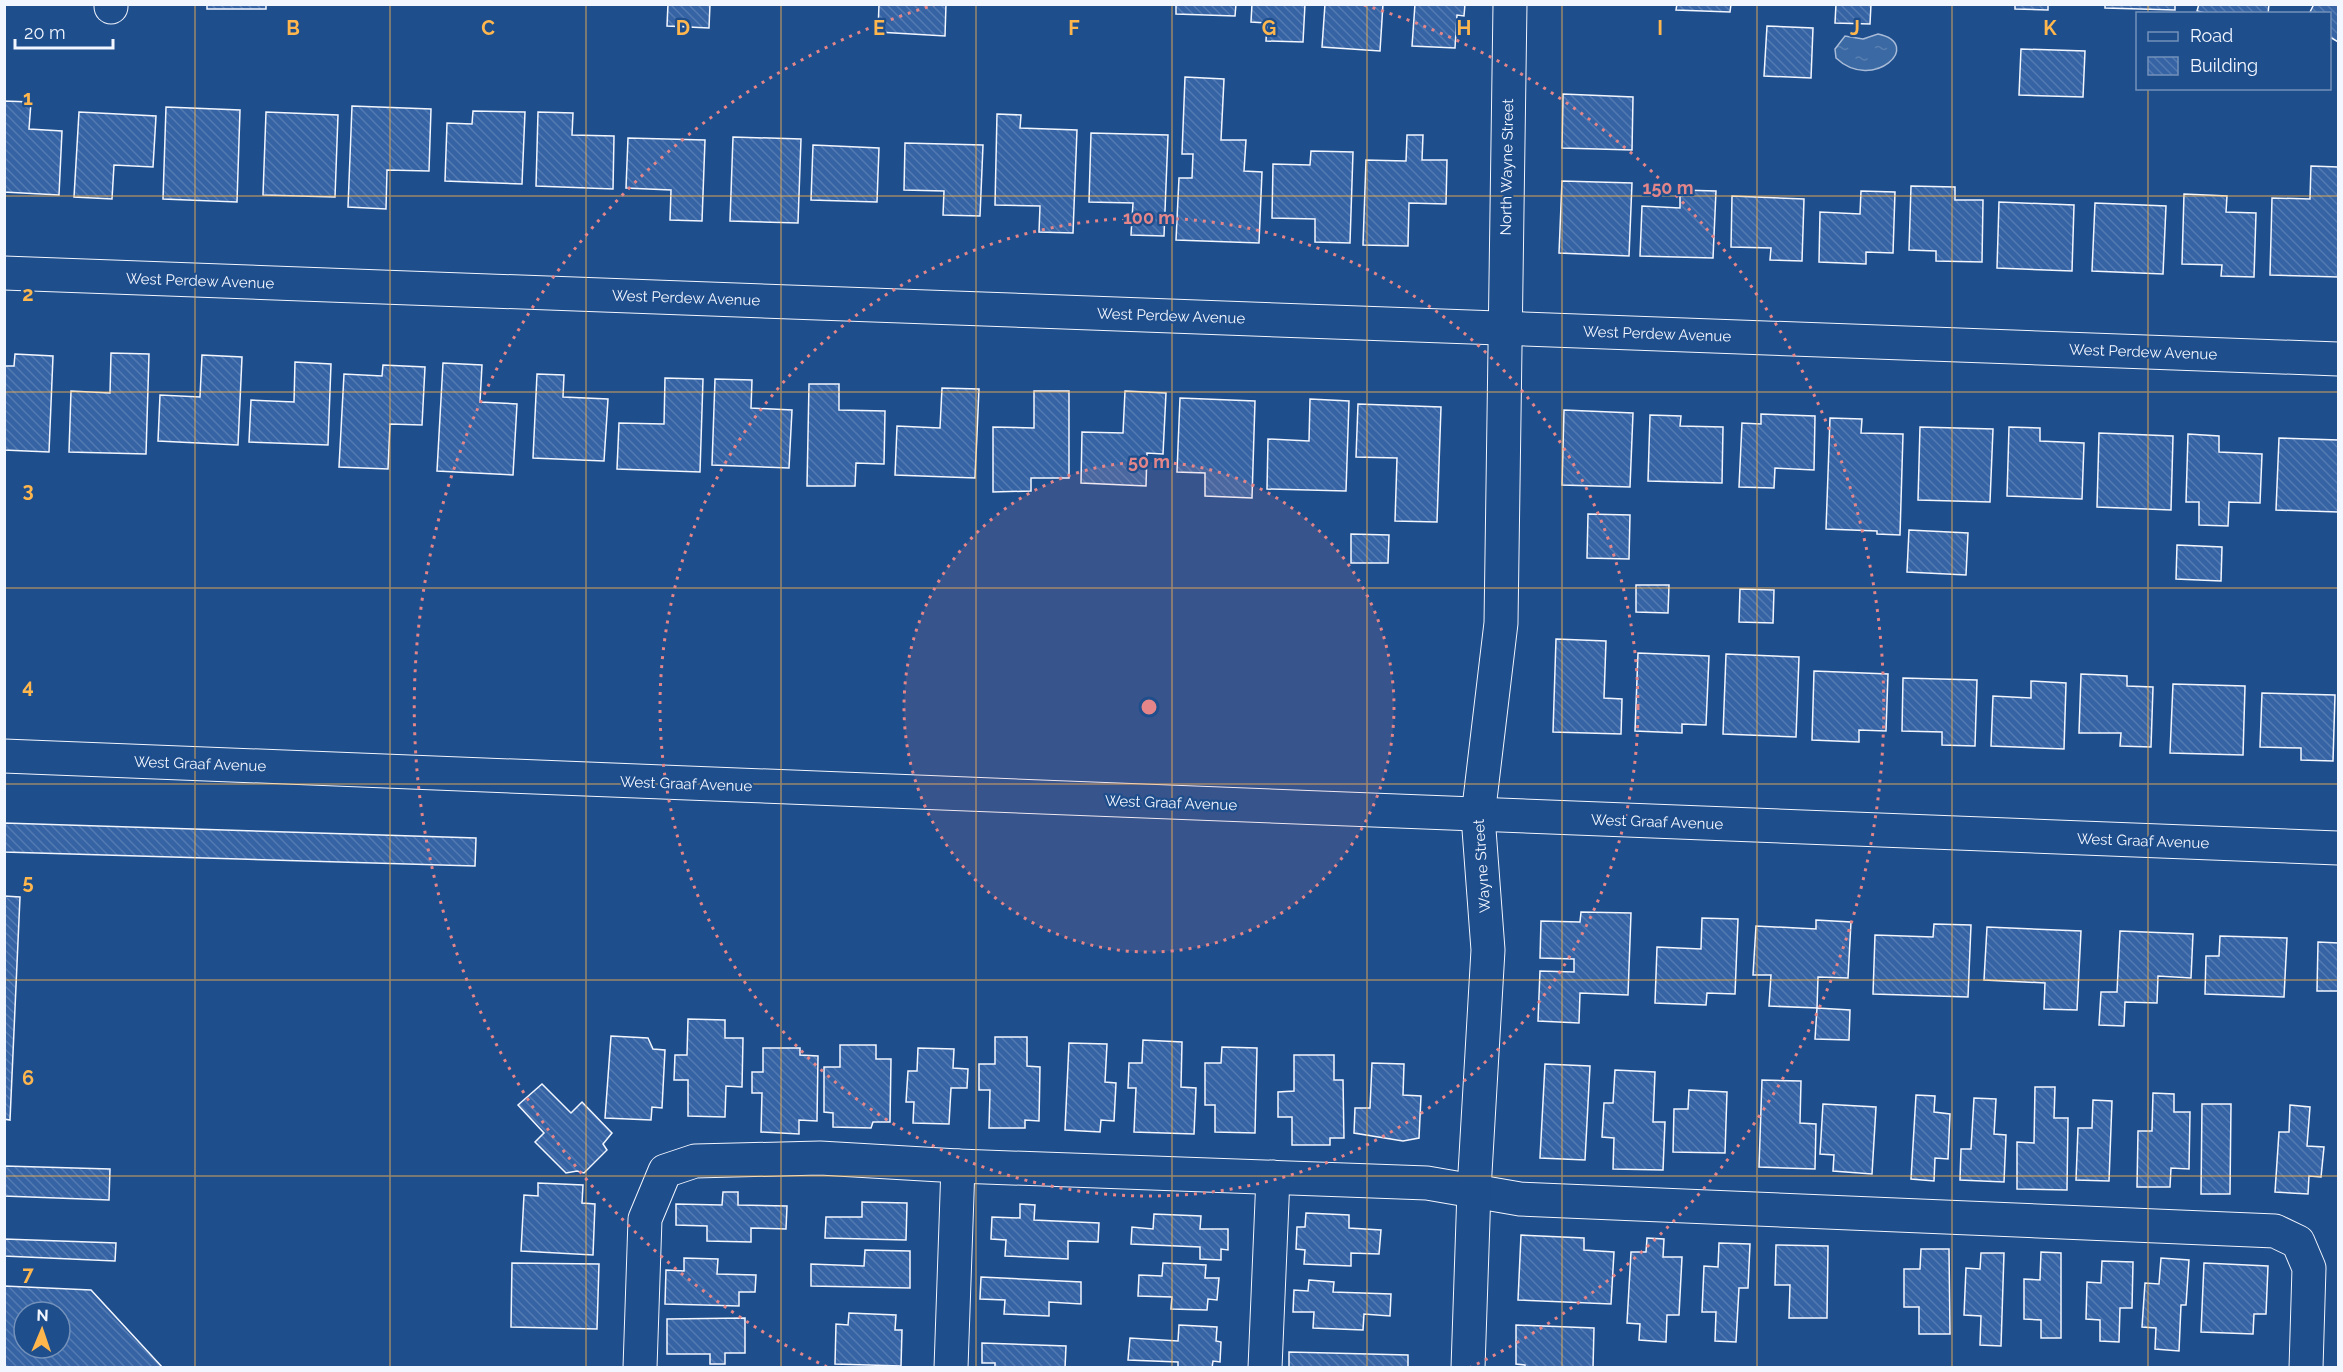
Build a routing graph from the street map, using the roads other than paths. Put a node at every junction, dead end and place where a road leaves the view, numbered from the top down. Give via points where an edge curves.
1 (1510, 4) edge
2 (4, 273) edge
3 (1504, 328) junction
4 (2338, 359) edge
5 (4, 756) edge
6 (1478, 816) junction
7 (2338, 848) edge
8 (958, 1166) junction
9 (1273, 1177) junction
10 (1474, 1190) junction
11 (640, 1368) edge
12 (951, 1368) edge
13 (1265, 1368) edge
14 (1467, 1368) edge
15 (2306, 1368) edge

1 - 3 street, North Wayne Street
2 - 3 street, West Perdew Avenue
3 - 4 street, West Perdew Avenue
3 - 6 street, Wayne Street via 1501,623
5 - 6 street, West Graaf Avenue
6 - 7 street, West Graaf Avenue
6 - 10 street, Wayne Street via 1488,950
8 - 9 street
8 - 11 street via 820,1158 695,1161 665,1171 645,1220
8 - 12 street
9 - 10 street via 1427,1183
9 - 13 street
10 - 14 street, Wayne Street
10 - 15 street via 1520,1199 2275,1231 2298,1242 2309,1268

